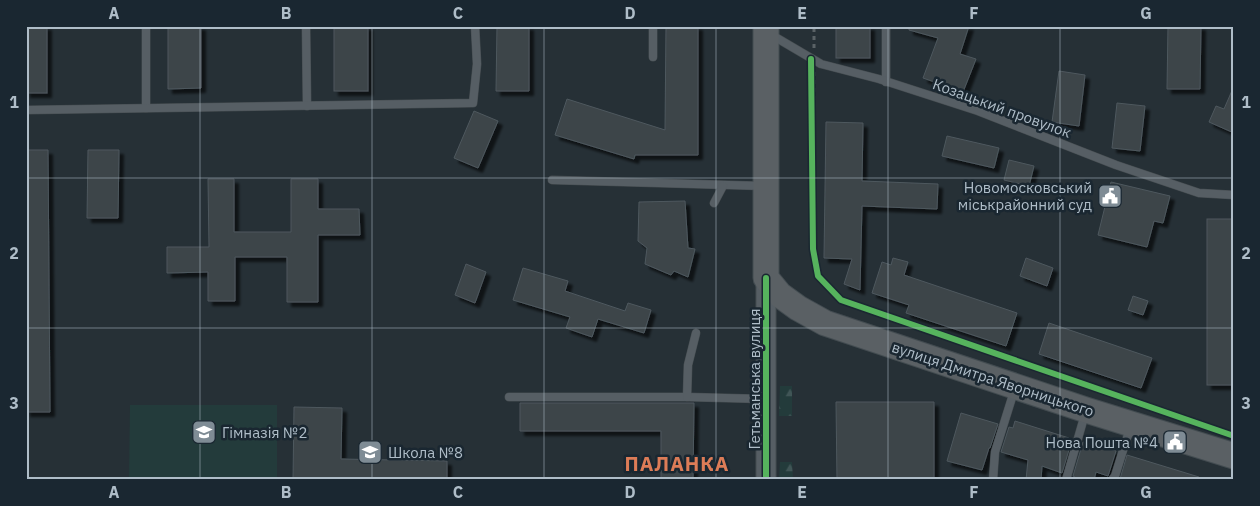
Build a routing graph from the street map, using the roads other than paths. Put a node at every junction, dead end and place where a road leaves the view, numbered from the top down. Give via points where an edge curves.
1 (146, 26) edge
2 (306, 26) edge
3 (475, 26) edge
4 (653, 26) edge
5 (886, 26) edge
6 (766, 29) edge
7 (653, 57) dead end
8 (886, 82) junction
9 (307, 106) junction
10 (146, 108) junction
11 (26, 110) edge
12 (552, 180) dead end
13 (723, 186) junction
14 (766, 186) junction
15 (1234, 195) edge
16 (714, 203) dead end
17 (766, 278) junction
18 (696, 333) dead end
19 (1015, 386) junction
20 (509, 397) dead end
21 (687, 397) junction
22 (766, 400) junction
23 (1086, 410) junction
24 (1131, 424) junction
25 (1234, 456) edge
26 (766, 480) edge
27 (993, 480) edge
28 (1066, 480) edge
29 (1112, 480) edge

1 - 10 lane
2 - 9 lane
3 - 9 lane via 474,103
4 - 7 lane
5 - 8 lane
6 - 8 lane, Козацький провулок via 821,64
6 - 14 highway, Гетьманська вулиця
8 - 15 lane, Козацький провулок via 1198,192
9 - 10 lane
10 - 11 lane
12 - 13 lane
13 - 14 lane
13 - 16 lane
14 - 17 highway, Гетьманська вулиця
17 - 19 highway, вулиця Дмитра Яворницького via 780,295 825,323
17 - 22 street, Гетьманська вулиця
18 - 21 lane via 688,365
19 - 23 highway, вулиця Дмитра Яворницького
19 - 27 lane via 995,452
20 - 21 lane
21 - 22 lane
22 - 26 street, Гетьманська вулиця
23 - 24 highway, вулиця Дмитра Яворницького
23 - 28 lane
24 - 25 highway, вулиця Дмитра Яворницького
24 - 29 lane

